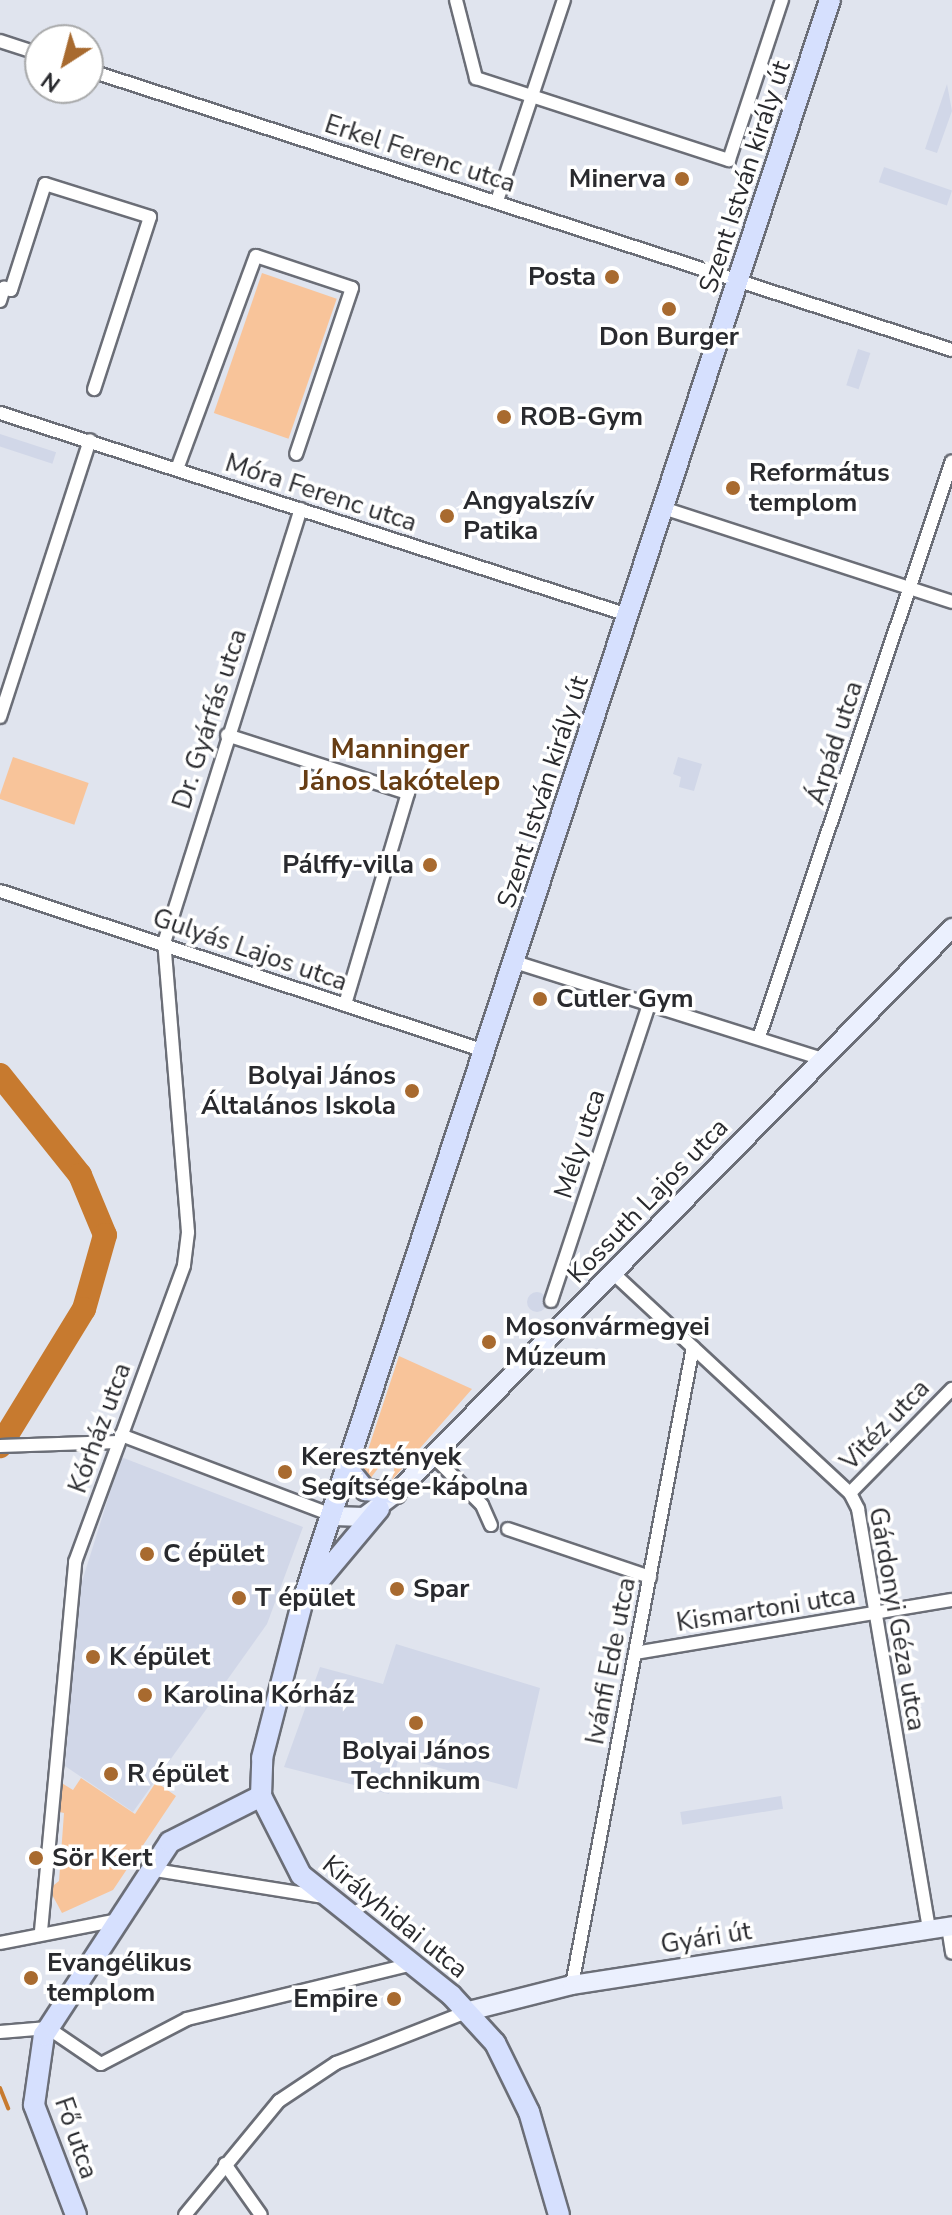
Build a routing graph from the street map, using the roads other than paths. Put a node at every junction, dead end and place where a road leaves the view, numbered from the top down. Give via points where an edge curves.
1 (456, 0) edge
2 (564, 0) edge
3 (782, 0) edge
4 (830, 0) edge
5 (0, 41) edge
6 (24, 49) edge
7 (104, 75) edge
8 (533, 97) junction
9 (497, 201) junction
10 (739, 279) junction
11 (0, 301) edge
12 (952, 350) edge
13 (94, 389) dead end
14 (0, 413) edge
15 (90, 440) junction
16 (296, 454) dead end
17 (952, 461) edge
18 (177, 469) junction
19 (663, 508) junction
20 (301, 509) junction
21 (909, 588) junction
22 (952, 602) edge
23 (628, 615) junction
24 (0, 717) edge
25 (227, 735) junction
26 (0, 891) edge
27 (952, 928) edge
28 (164, 943) junction
29 (515, 962) junction
30 (650, 1002) junction
31 (345, 1005) junction
32 (759, 1037) junction
33 (485, 1051) junction
34 (823, 1059) junction
35 (613, 1273) junction
36 (551, 1301) dead end
37 (693, 1347) junction
38 (952, 1389) edge
39 (119, 1438) junction
40 (0, 1446) edge
41 (433, 1456) junction
42 (349, 1470) junction
43 (396, 1493) junction
44 (850, 1493) junction
45 (379, 1509) junction
46 (334, 1516) junction
47 (491, 1525) dead end
48 (508, 1529) dead end
49 (650, 1577) junction
50 (303, 1600) junction
51 (952, 1600) edge
52 (876, 1614) junction
53 (635, 1653) junction
54 (261, 1796) junction
55 (149, 1869) junction
56 (323, 1897) junction
57 (113, 1921) junction
58 (943, 1928) edge
59 (41, 1931) junction
60 (0, 1943) edge
61 (952, 1953) edge
62 (413, 1964) junction
63 (572, 1985) junction
64 (469, 2011) junction
65 (48, 2028) junction
66 (0, 2032) edge
67 (225, 2164) junction
68 (76, 2215) edge
69 (185, 2215) edge
70 (261, 2215) edge
71 (559, 2215) edge

1 - 8 street via 476,78
2 - 8 street
3 - 8 street, Szent István király út via 729,160
4 - 10 main road, Szent István király út
5 - 6 street
7 - 9 street, Erkel Ferenc utca
8 - 9 street
9 - 10 street, Erkel Ferenc utca
10 - 12 street, Erkel Ferenc utca
10 - 19 main road, Szent István király út
11 - 13 street via 4,288 11,290 45,184 150,217
14 - 15 street, Móra Ferenc utca
15 - 18 street, Móra Ferenc utca
15 - 24 street
16 - 18 street via 352,288 256,256
17 - 21 street, Árpád utca
18 - 20 street, Móra Ferenc utca
19 - 21 street
19 - 23 main road, Szent István király út
20 - 23 street, Móra Ferenc utca
20 - 25 street, Dr. Gyárfás utca
21 - 22 street
21 - 32 street, Árpád utca
23 - 29 main road, Szent István király út
25 - 28 street, Dr. Gyárfás utca
25 - 31 street via 408,793
26 - 28 street, Gulyás Lajos utca
27 - 34 main road, Kossuth Lajos utca
28 - 31 street, Gulyás Lajos utca
28 - 39 street, Kórház utca via 188,1232 184,1265
29 - 30 street
29 - 33 main road, Szent István király út
30 - 32 street
30 - 36 street, Mély utca
31 - 33 street, Gulyás Lajos utca
32 - 34 street
33 - 42 main road, Szent István király út
34 - 35 main road, Kossuth Lajos utca
35 - 37 street, Gárdonyi Géza utca
35 - 41 main road, Kossuth Lajos utca
37 - 44 street, Gárdonyi Géza utca
37 - 49 street, Ivánfi Ede utca
38 - 44 street, Vitéz utca
39 - 40 street
39 - 46 street
39 - 59 street, Kórház utca via 75,1562
41 - 43 main road, Kossuth Lajos utca
41 - 47 street via 482,1505
42 - 43 main road via 365,1490
42 - 46 main road, Szent István király út
43 - 45 main road, Kossuth Lajos utca
44 - 52 street, Gárdonyi Géza utca
45 - 46 main road via 356,1519
45 - 50 main road
46 - 50 main road, Szent István király út
48 - 49 street
49 - 53 street, Ivánfi Ede utca
50 - 54 main road, Királyhidai utca via 265,1733
51 - 52 street, Kismartoni utca
52 - 53 street, Kismartoni utca
52 - 58 street, Gárdonyi Géza utca
53 - 63 street, Ivánfi Ede utca
54 - 55 main road, Fő utca via 182,1833
54 - 56 main road, Királyhidai utca via 289,1857
55 - 56 street
55 - 57 main road, Fő utca
56 - 62 main road, Királyhidai utca
57 - 59 street
57 - 65 main road, Fő utca
58 - 61 street, Gárdonyi Géza utca
58 - 63 main road, Gyári út
59 - 60 street
62 - 64 main road, Királyhidai utca
62 - 65 street via 187,2019 101,2064
63 - 64 main road, Gyári út
64 - 67 street via 308,2081 257,2122
64 - 71 main road, Királyhidai utca via 518,2087
65 - 66 street
65 - 68 main road, Fő utca via 35,2061 34,2105
67 - 69 street
67 - 70 street

